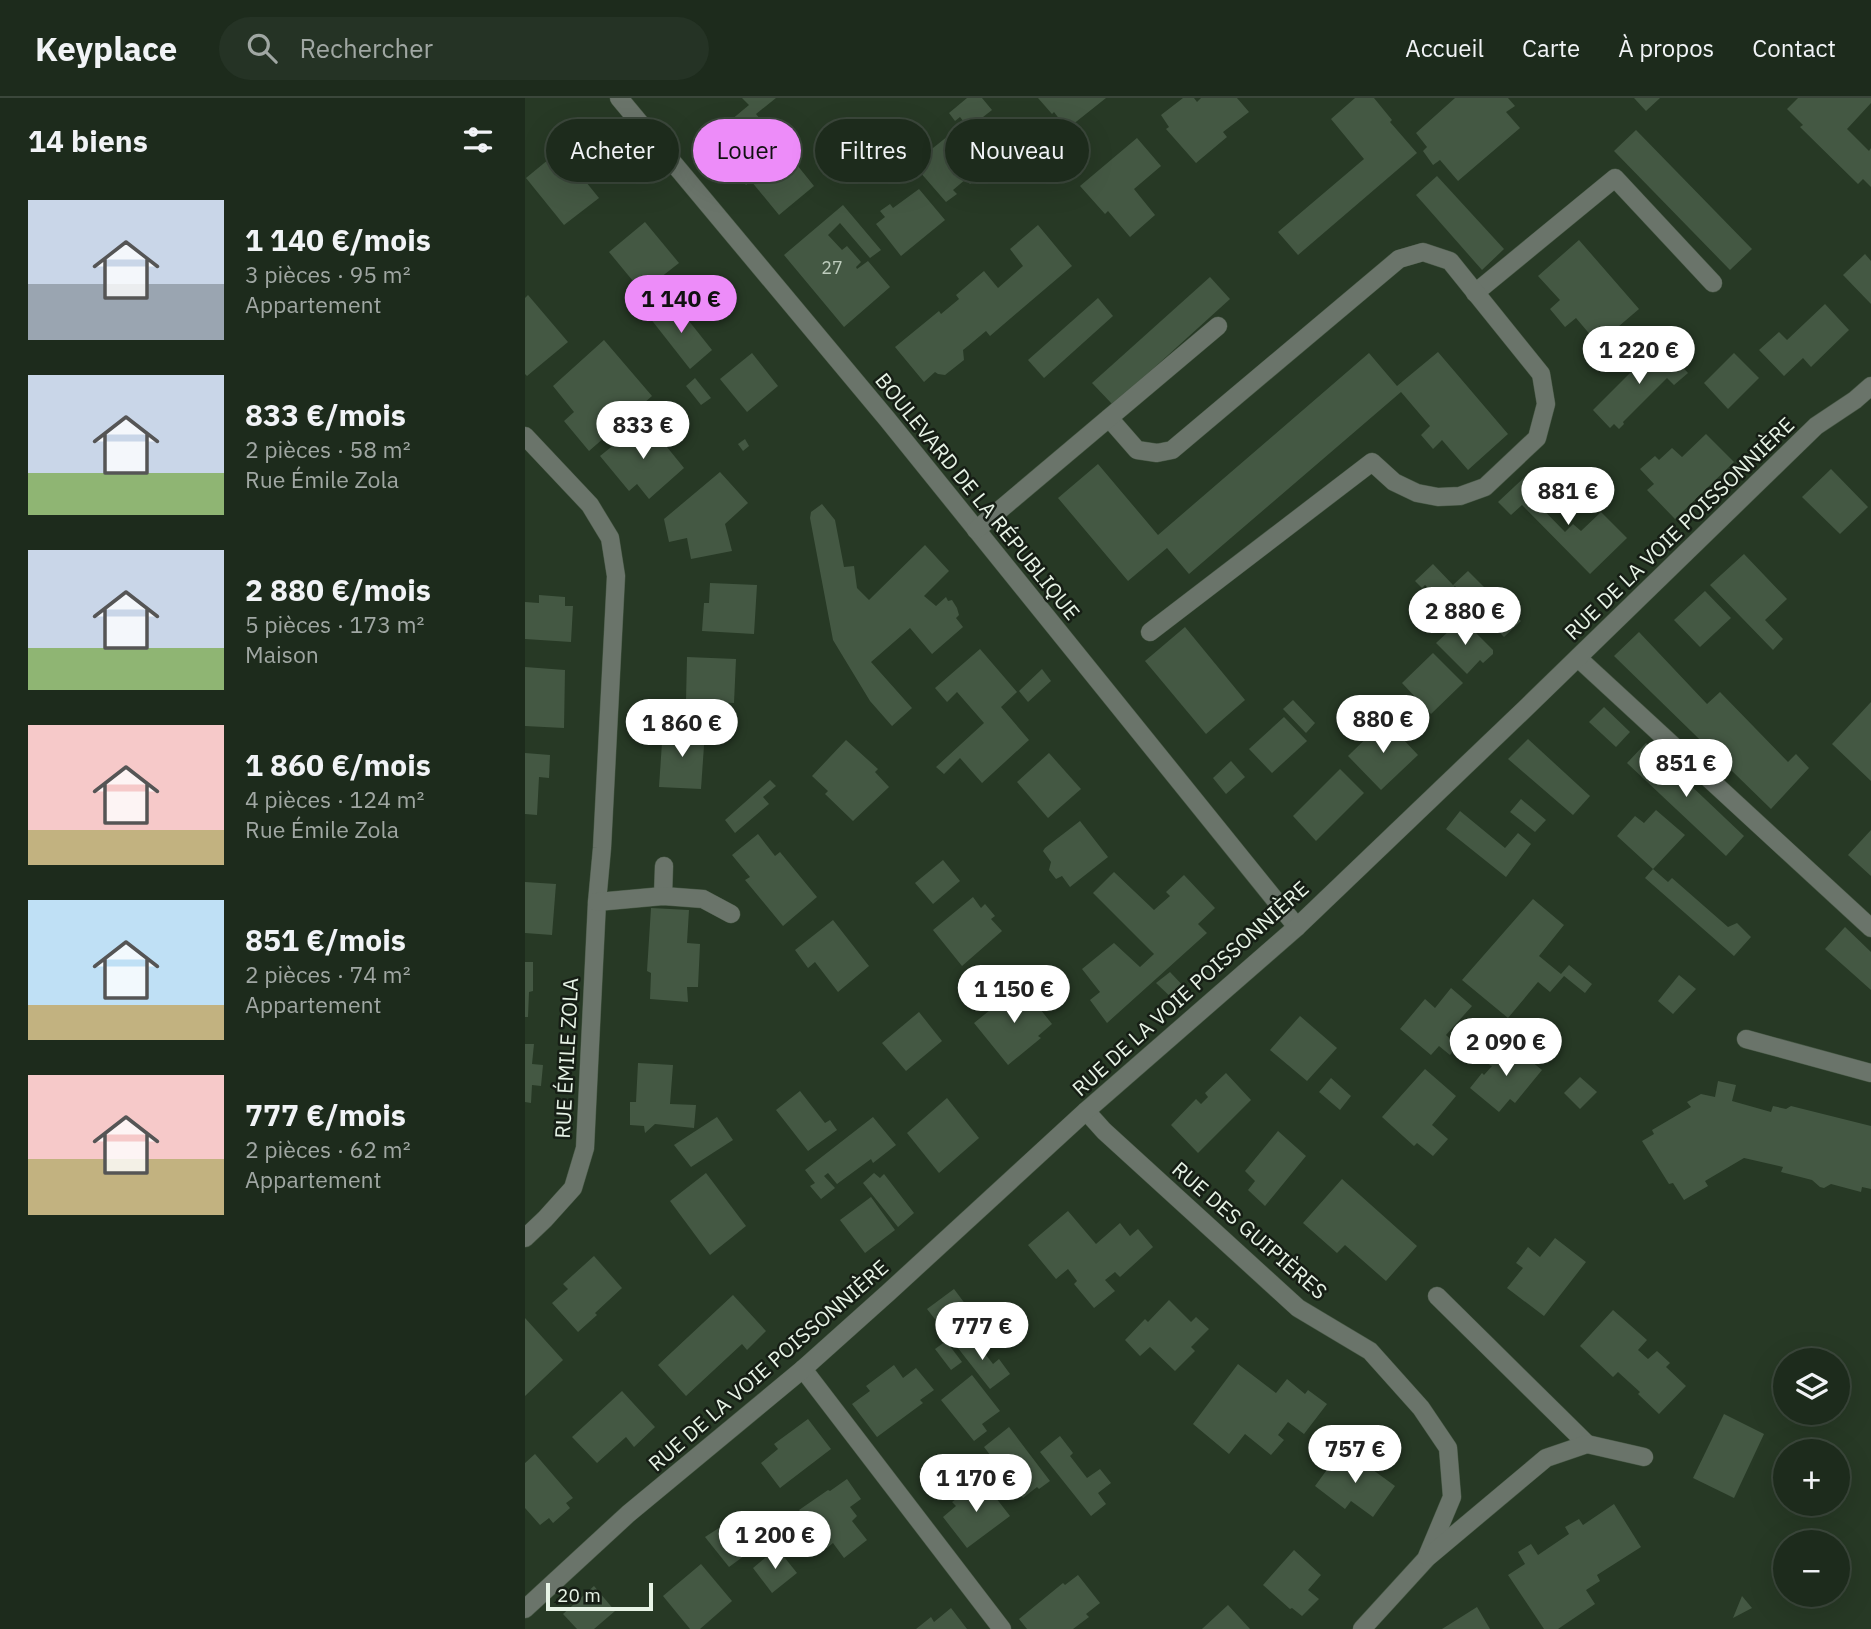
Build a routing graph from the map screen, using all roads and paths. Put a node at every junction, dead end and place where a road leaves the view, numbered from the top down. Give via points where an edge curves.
1 (619, 98) edge
2 (1713, 282) dead end
3 (1475, 293) junction
4 (1218, 326) dead end
5 (1868, 395) edge
6 (1109, 418) junction
7 (525, 436) edge
8 (976, 530) junction
9 (1150, 632) dead end
10 (1578, 658) junction
11 (664, 866) dead end
12 (663, 896) junction
13 (597, 902) junction
14 (731, 914) dead end
15 (1297, 927) junction
16 (1871, 928) edge
17 (1746, 1039) dead end
18 (1871, 1073) edge
19 (1086, 1111) junction
20 (525, 1238) edge
21 (1437, 1296) dead end
22 (803, 1369) junction
23 (1587, 1444) junction
24 (1644, 1457) dead end
25 (1426, 1559) junction
26 (525, 1609) edge
27 (1002, 1629) edge
28 (1362, 1629) edge

1 - 8 street, BOULEVARD DE LA RÉPUBLIQUE
2 - 3 street via 1615,178
3 - 6 street via 1450,261 1423,252 1399,259 1172,450 1137,450
3 - 9 street via 1541,374 1546,404 1538,438 1485,487 1460,496 1417,494 1394,482 1372,462
4 - 6 street
5 - 10 street, RUE DE LA VOIE POISSONNIÈRE via 1816,426
6 - 8 street
7 - 13 street, RUE ÉMILE ZOLA via 590,505 610,538 616,576
8 - 15 street, BOULEVARD DE LA RÉPUBLIQUE
10 - 15 street, RUE DE LA VOIE POISSONNIÈRE
10 - 16 street
11 - 12 street
12 - 13 street
12 - 14 street via 703,898
13 - 20 street, RUE ÉMILE ZOLA via 585,1148 573,1188
15 - 19 street, RUE DE LA VOIE POISSONNIÈRE
17 - 18 street
19 - 22 street, RUE DE LA VOIE POISSONNIÈRE
19 - 25 street, RUE DES GUIPIÈRES via 1298,1308 1370,1351 1421,1408 1448,1448 1452,1497
21 - 23 street
22 - 26 street, RUE DE LA VOIE POISSONNIÈRE via 628,1514
22 - 27 street
23 - 24 street
23 - 25 street, RUE DES GUIPIÈRES via 1546,1458
25 - 28 street, RUE DES GUIPIÈRES

